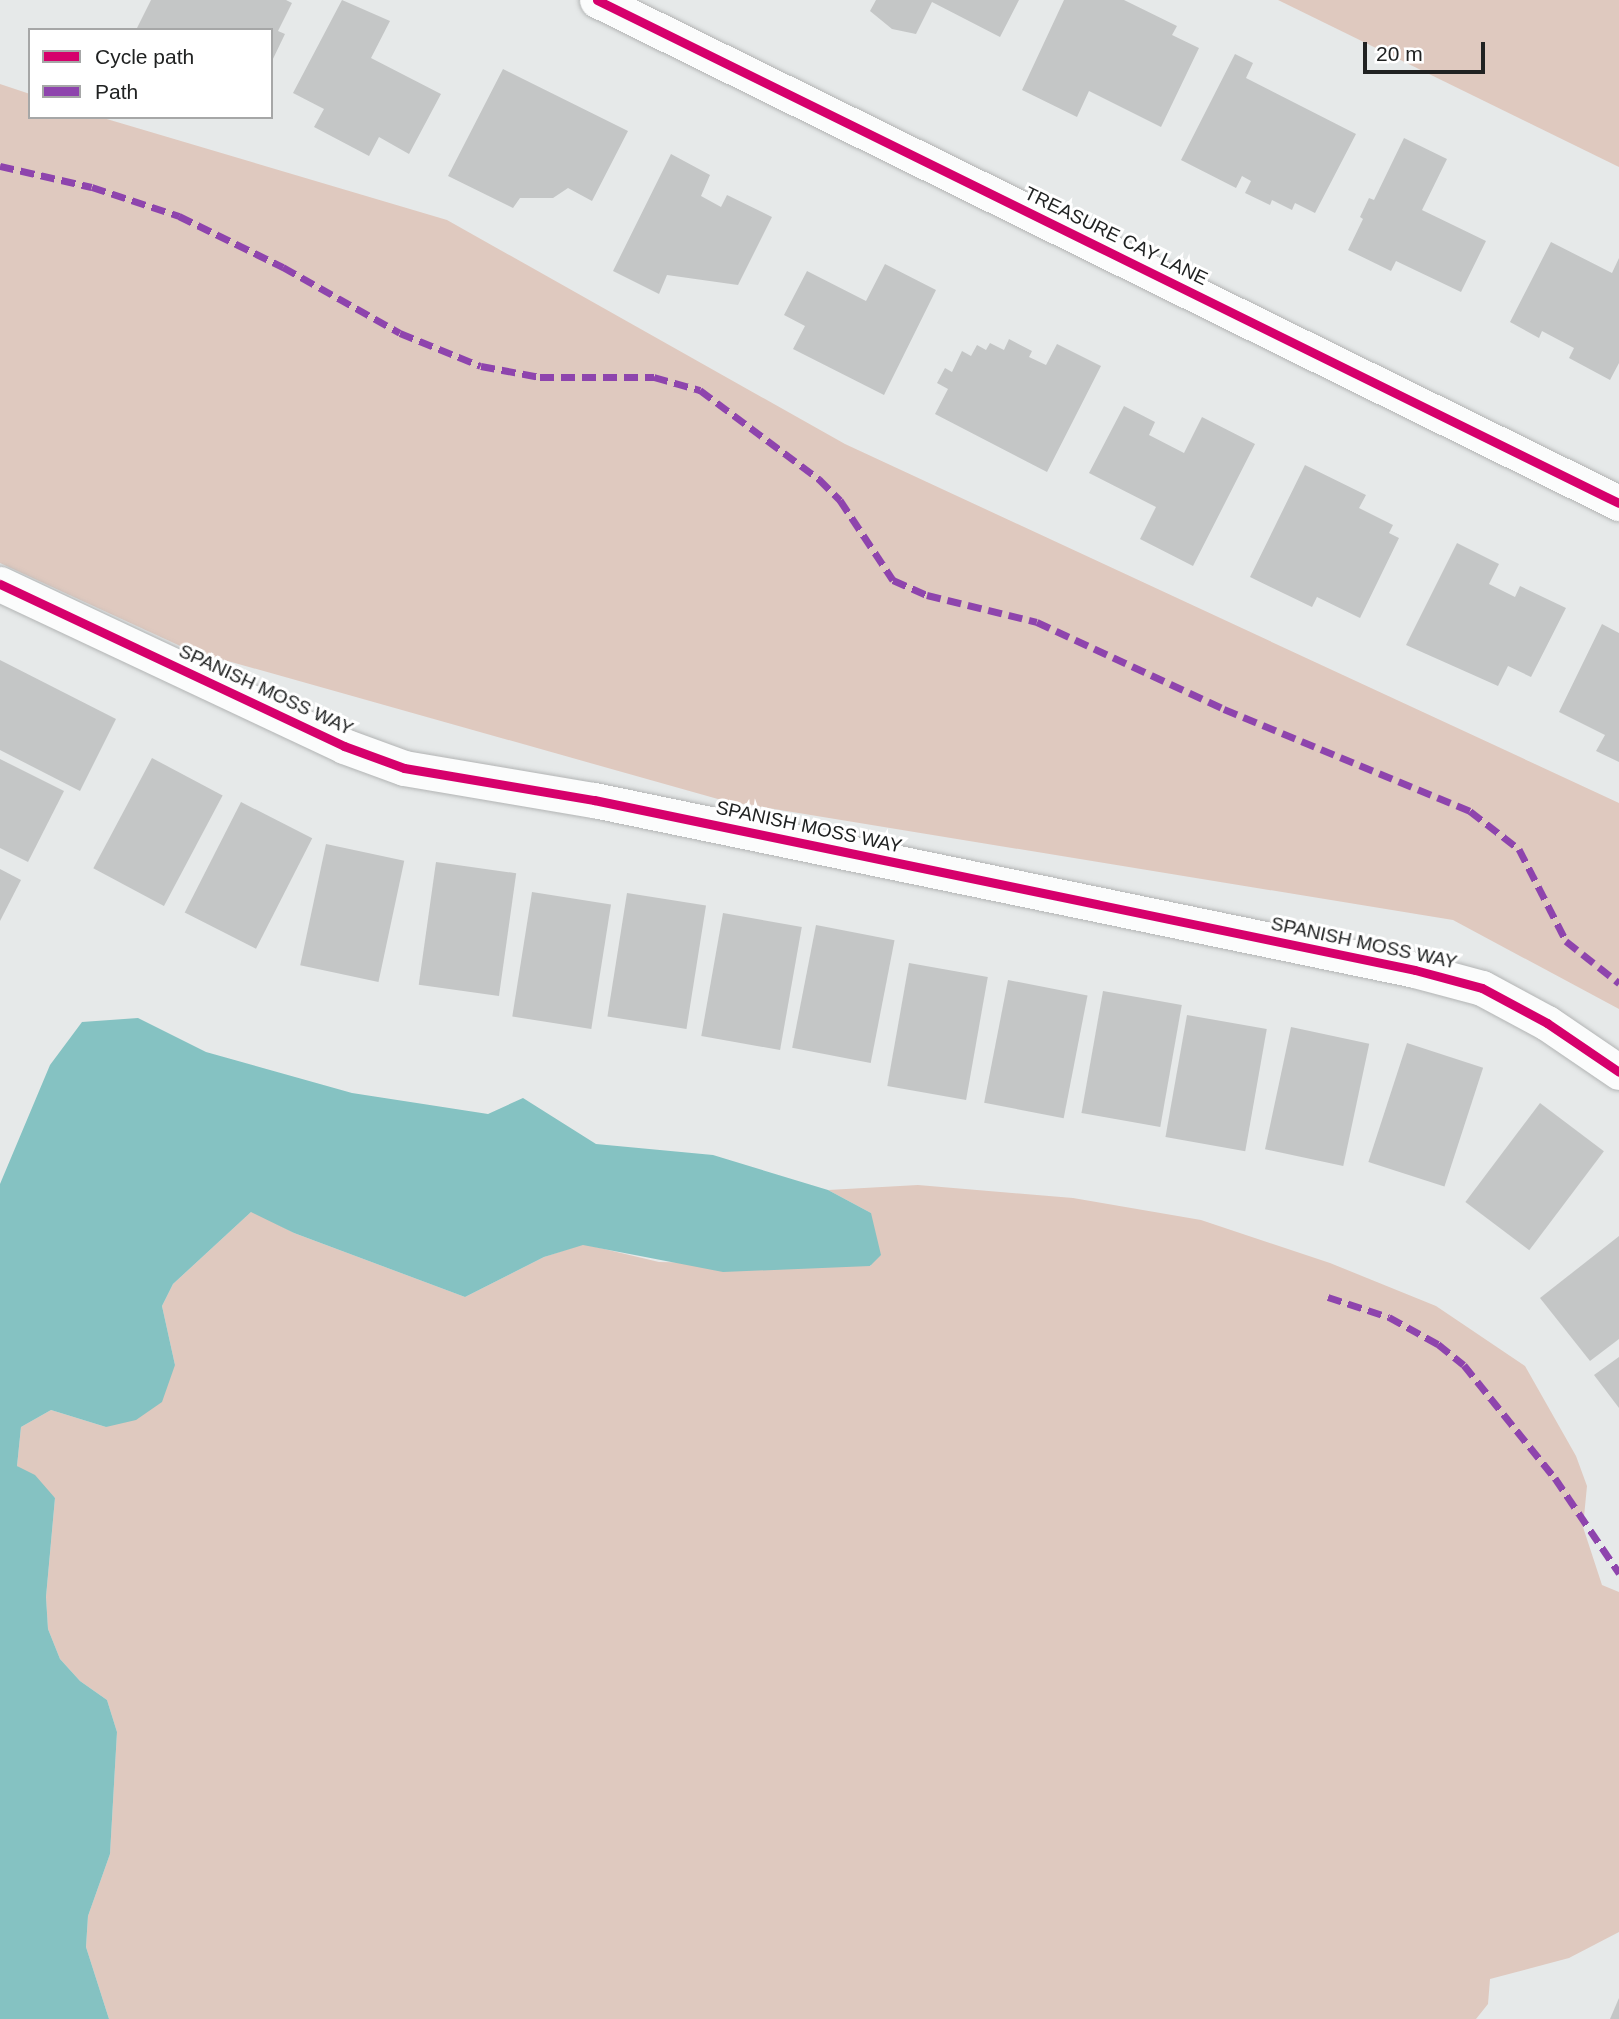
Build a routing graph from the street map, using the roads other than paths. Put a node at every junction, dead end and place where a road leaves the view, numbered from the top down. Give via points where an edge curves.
1 (597, 0) edge
2 (1619, 503) edge
3 (0, 584) edge
4 (1619, 1072) edge

1 - 2 street, TREASURE CAY LANE
3 - 4 street, SPANISH MOSS WAY via 344,746 404,768 594,800 1415,970 1482,988 1547,1023

